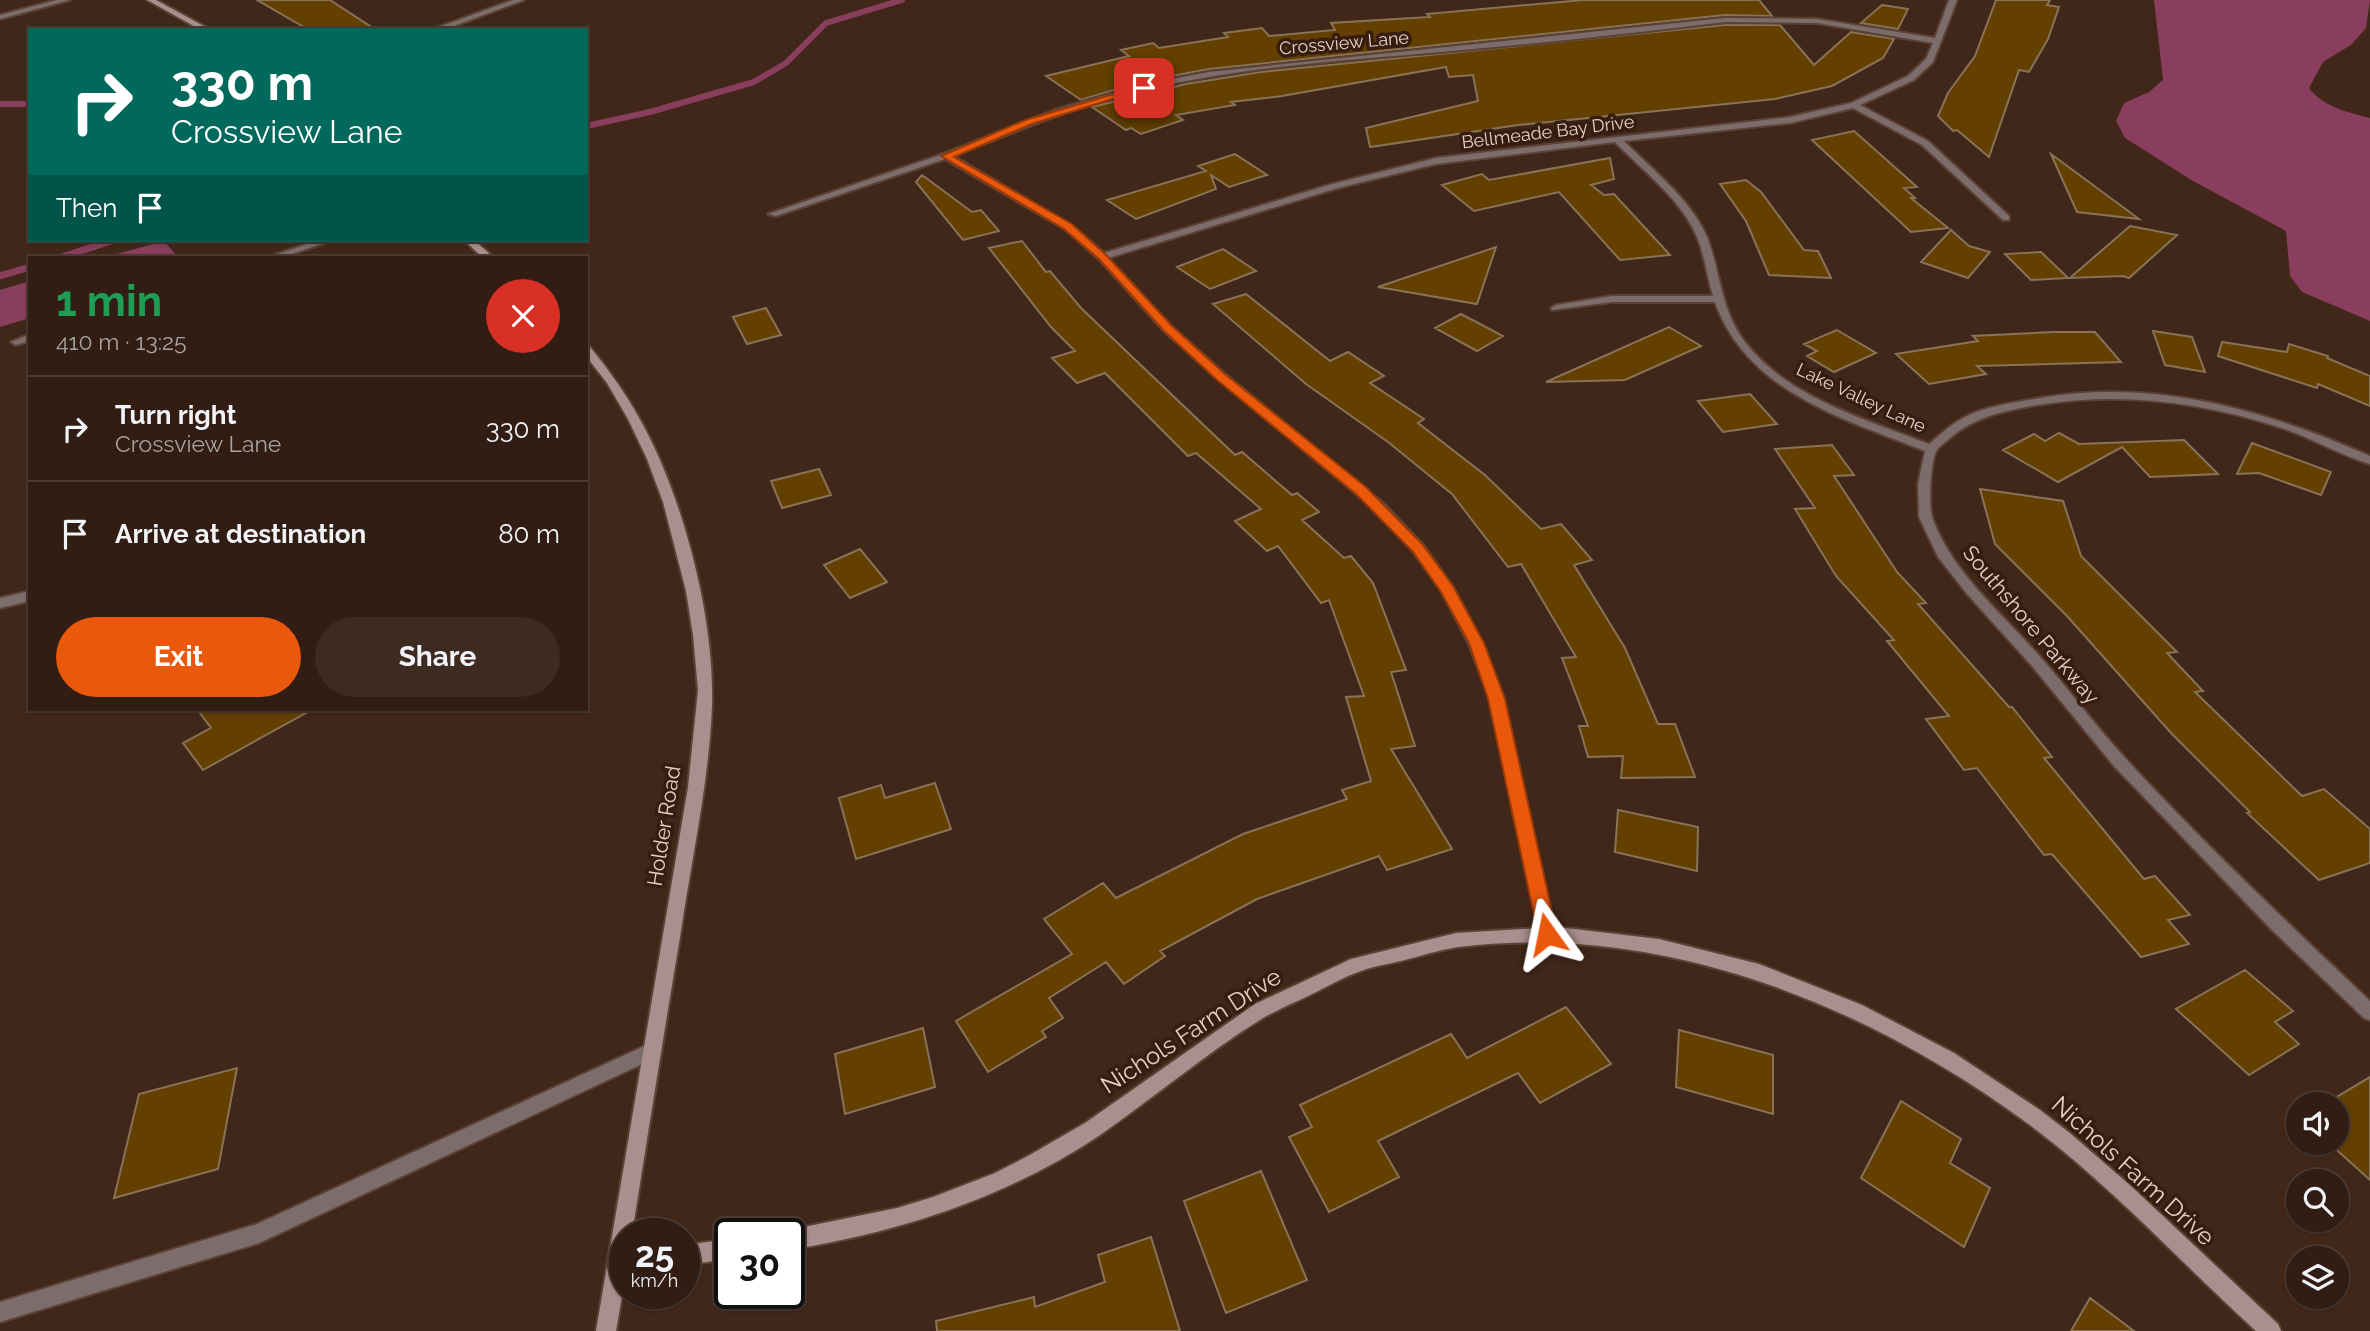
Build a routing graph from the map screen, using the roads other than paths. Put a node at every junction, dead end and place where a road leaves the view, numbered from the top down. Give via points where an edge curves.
1 (66, 0) edge
2 (151, 0) edge
3 (520, 0) edge
4 (1953, 0) edge
5 (0, 17) edge
6 (203, 28) edge
7 (441, 28) edge
8 (1937, 41) junction
9 (1854, 105) junction
10 (1617, 139) junction
11 (946, 156) junction
12 (773, 214) dead end
13 (2006, 218) dead end
14 (322, 242) edge
15 (471, 242) edge
16 (277, 256) edge
17 (487, 256) edge
18 (1102, 257) junction
19 (1718, 299) junction
20 (1556, 308) dead end
21 (28, 338) edge
22 (16, 342) dead end
23 (588, 352) edge
24 (1931, 449) junction
25 (2370, 460) edge
26 (28, 596) edge
27 (0, 603) edge
28 (1547, 934) junction
29 (2370, 1012) edge
30 (651, 1051) junction
31 (627, 1218) edge
32 (805, 1237) edge
33 (611, 1309) edge
34 (0, 1312) edge
35 (606, 1331) edge
36 (2271, 1331) edge

1 - 5 street
2 - 6 street
3 - 7 street
4 - 8 street, Bellmeade Bay Drive
8 - 9 street, Bellmeade Bay Drive via 1930,60 1911,79
8 - 11 street, Crossview Lane via 1817,21 1725,20 1253,68 1099,99
9 - 10 street, Bellmeade Bay Drive via 1790,120
9 - 13 street via 1925,143
10 - 18 street, Bellmeade Bay Drive via 1490,153 1387,172
10 - 19 street, Lake Valley Lane via 1690,217 1702,237
11 - 12 street, Crossview Lane
11 - 18 street via 1068,227
14 - 16 street
15 - 17 street
18 - 28 street via 1168,329 1381,508 1448,590 1476,643 1497,699
19 - 20 street via 1612,299
19 - 24 street, Lake Valley Lane via 1739,341 1780,380
21 - 22 street
23 - 30 street, Holder Road via 620,392 638,425 681,541 704,677 696,787
24 - 25 street via 1963,423 1997,410 2043,399 2149,394 2269,419
24 - 29 street, Southshore Parkway via 1924,484 1925,517 1943,554 2137,781 2278,926
26 - 27 street
28 - 32 street, Nichols Farm Drive via 1475,938 1412,950 1329,976 1254,1015 1067,1145 986,1187 897,1219
28 - 36 street, Nichols Farm Drive via 1647,943 1723,960 1801,985 1879,1021 1955,1063 2034,1117 2110,1179
30 - 31 street, Holder Road
30 - 34 street via 259,1233
33 - 35 street, Holder Road

